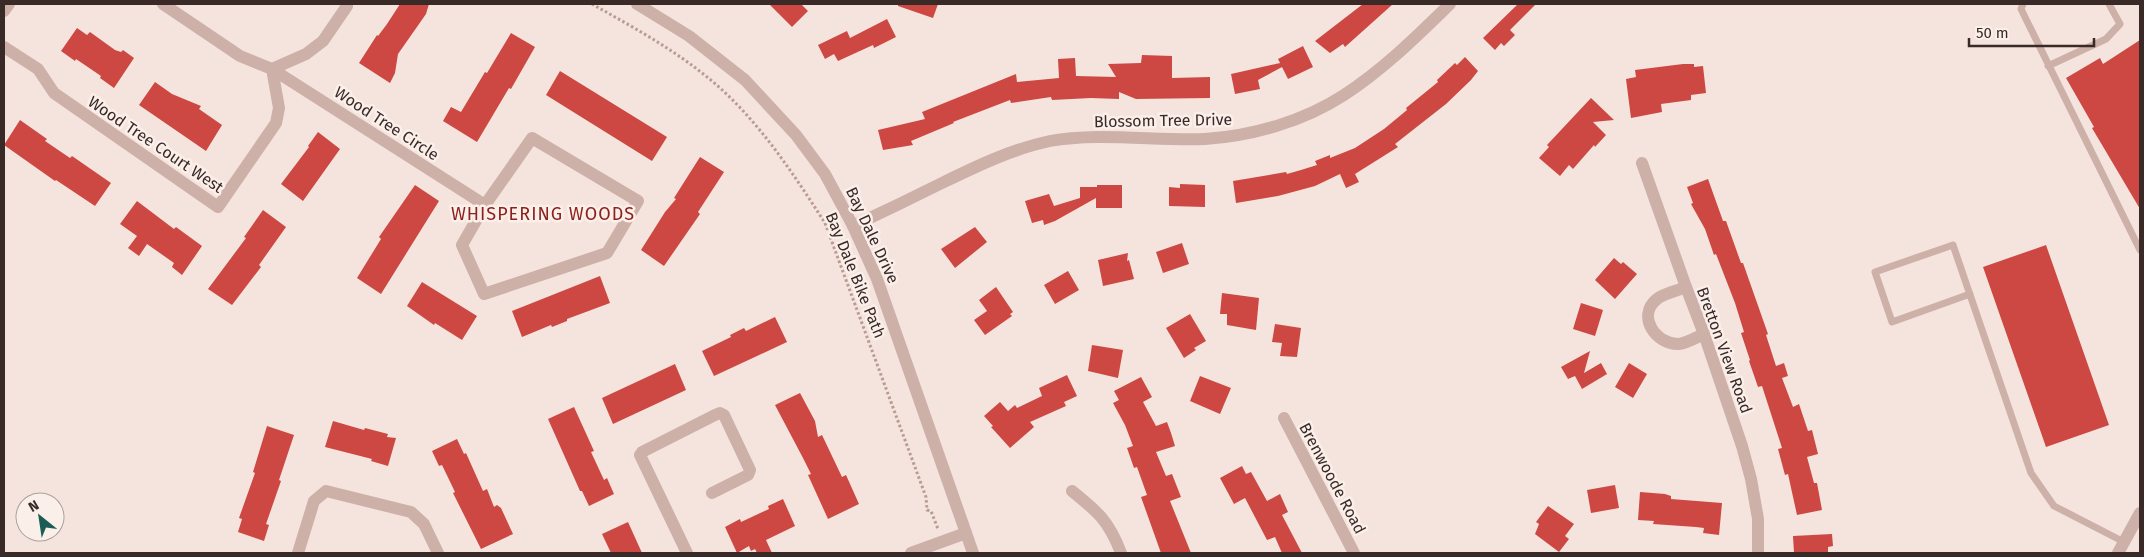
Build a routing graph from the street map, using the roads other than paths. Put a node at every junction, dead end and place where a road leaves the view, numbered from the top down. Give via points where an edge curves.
1 (9, 4) edge
2 (163, 4) edge
3 (346, 4) edge
4 (637, 4) edge
5 (1450, 4) edge
6 (2109, 4) edge
7 (2022, 6) edge
8 (4, 11) edge
9 (4, 47) edge
10 (2048, 66) junction
11 (272, 69) junction
12 (1642, 163) dead end
13 (485, 205) junction
14 (853, 226) junction
15 (2140, 250) edge
16 (1686, 287) junction
17 (1970, 294) junction
18 (1704, 334) junction
19 (1284, 418) dead end
20 (1072, 491) dead end
21 (712, 493) dead end
22 (2140, 514) edge
23 (966, 533) junction
24 (2121, 548) edge
25 (298, 553) edge
26 (438, 553) edge
27 (687, 553) edge
28 (911, 553) edge
29 (973, 553) edge
30 (1120, 553) edge
31 (1354, 553) edge
32 (1758, 553) edge

1 - 8 street
2 - 11 street, Wood Tree Circle via 240,56
3 - 11 street via 324,41 306,54
4 - 14 street, Bay Dale Drive via 689,36 744,80 796,135 825,174
5 - 14 street, Blossom Tree Drive via 1376,72 1343,96 1271,128 1205,139 1088,138 1052,141 985,162
6 - 10 lane via 2120,24 2106,39
7 - 10 lane
9 - 11 street, Wood Tree Court West via 38,69 54,93 218,207 276,123 279,108
10 - 15 lane
11 - 13 street, Wood Tree Circle
12 - 16 street, Bretton View Road
13 - 13 street via 532,138 638,201 606,253 484,294 462,245
14 - 23 street, Bay Dale Drive via 877,279
16 - 18 street, Bretton View Road
16 - 18 street via 1655,301 1648,320 1652,330 1668,342 1681,344
17 - 17 lane via 1892,322 1875,272 1953,245
17 - 24 lane via 2031,473 2054,506
18 - 32 street, Bretton View Road via 1751,479 1758,519
19 - 31 street, Brenwoode Road
20 - 30 street via 1102,516
21 - 27 street via 748,475 750,470 724,415 720,413 640,454
22 - 24 street
23 - 28 street
23 - 29 street, Bay Dale Drive
25 - 26 street via 314,501 326,491 411,512 424,524

